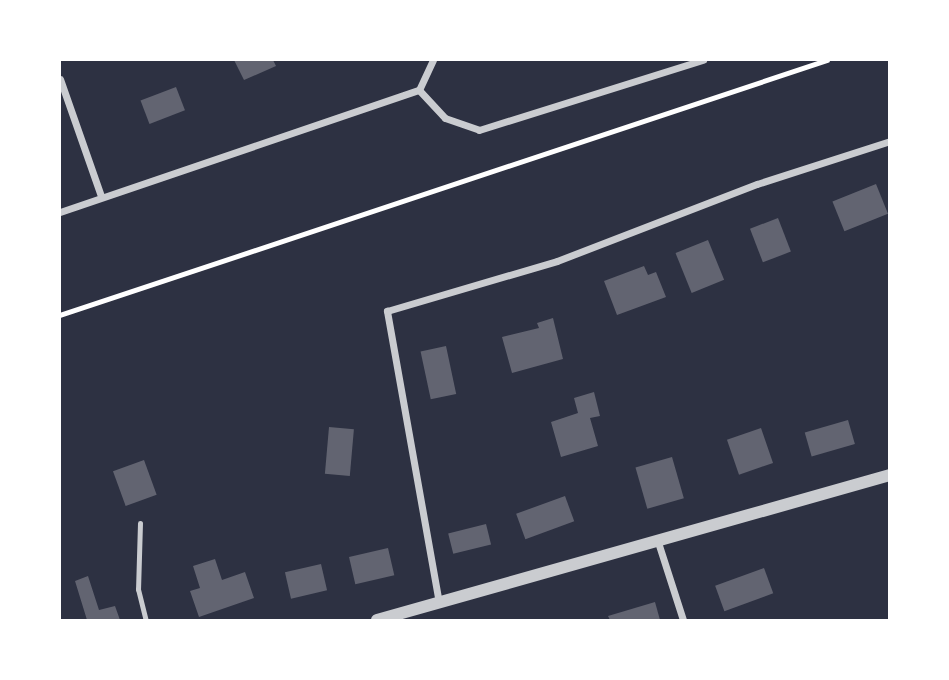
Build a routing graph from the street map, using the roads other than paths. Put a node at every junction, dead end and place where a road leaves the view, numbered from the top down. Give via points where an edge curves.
1 (433, 60) edge
2 (703, 60) edge
3 (60, 79) edge
4 (419, 90) junction
5 (890, 141) edge
6 (101, 196) junction
7 (60, 212) edge
8 (890, 475) edge
9 (140, 523) dead end
10 (657, 538) junction
11 (439, 603) junction
12 (146, 621) edge
13 (377, 621) edge
14 (683, 621) edge

1 - 4 street
2 - 4 street via 479,130 445,118
3 - 6 street
4 - 6 street
5 - 11 street via 757,184 557,261 387,311
6 - 7 street
8 - 10 street
9 - 12 lane via 138,589
10 - 11 street
10 - 14 street
11 - 13 street

